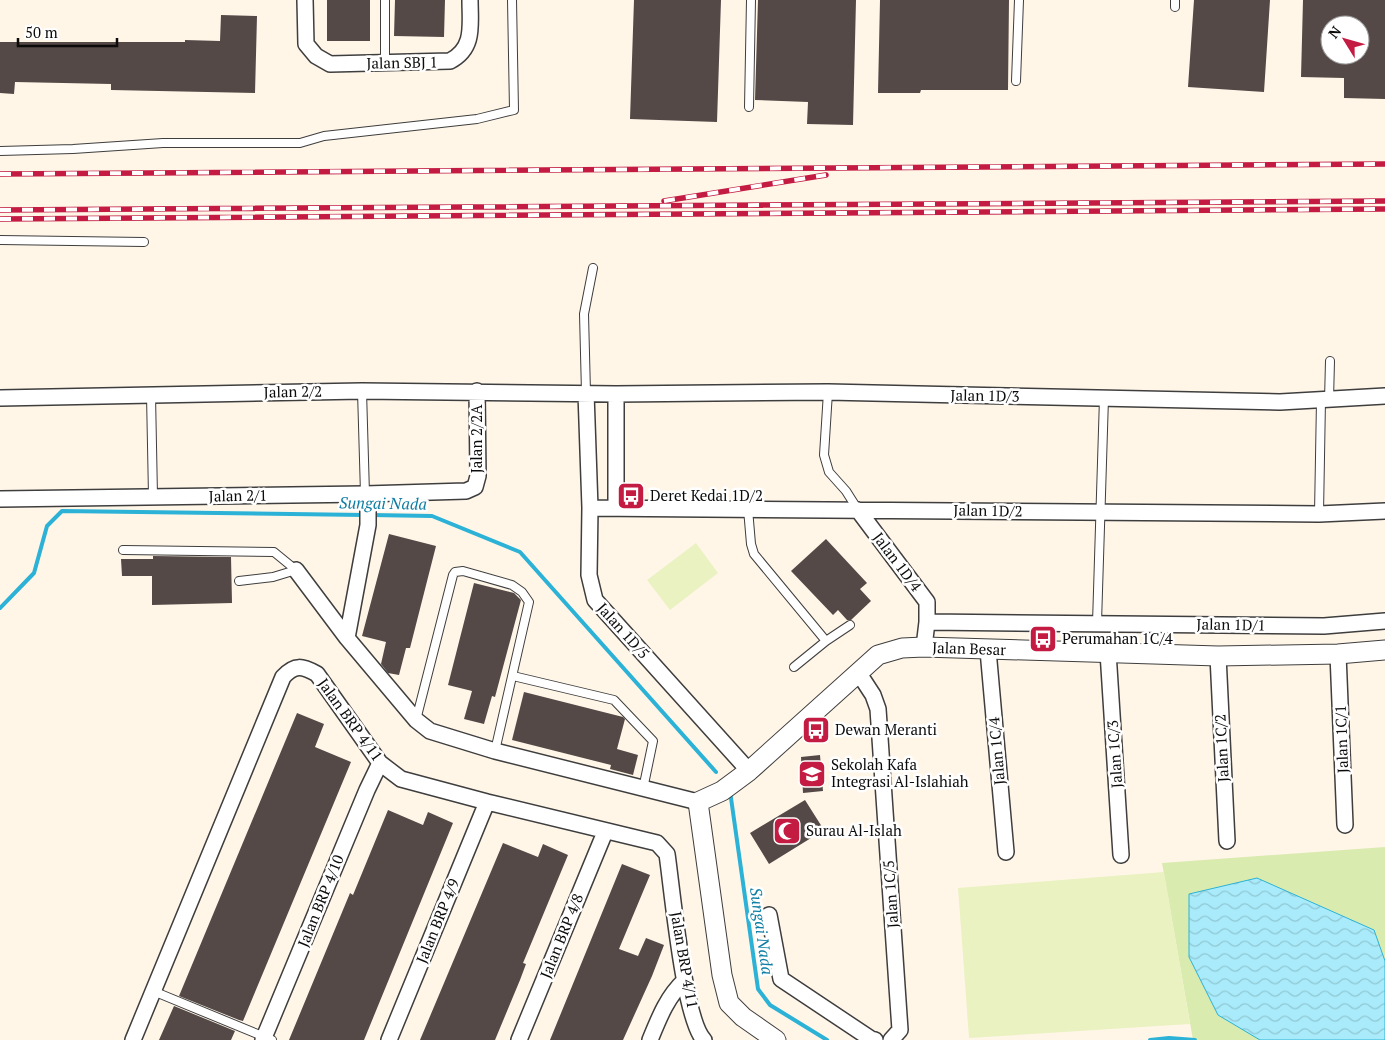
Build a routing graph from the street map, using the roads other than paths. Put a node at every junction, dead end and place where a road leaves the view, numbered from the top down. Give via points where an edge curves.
1 (305, 0) edge
2 (385, 0) edge
3 (470, 0) edge
4 (512, 0) edge
5 (751, 0) edge
6 (1018, 0) edge
7 (385, 63) junction
8 (1016, 81) dead end
9 (749, 107) dead end
10 (0, 151) edge
11 (0, 240) edge
12 (144, 242) dead end
13 (593, 268) dead end
14 (1330, 361) dead end
15 (362, 391) junction
16 (477, 391) junction
17 (828, 392) junction
18 (586, 393) junction
19 (616, 394) junction
20 (151, 395) junction
21 (1385, 396) edge
22 (0, 398) edge
23 (1104, 398) junction
24 (1325, 400) junction
25 (475, 487) joint
26 (152, 496) junction
27 (0, 499) edge
28 (367, 501) junction
29 (590, 508) junction
30 (616, 508) junction
31 (748, 509) junction
32 (858, 510) junction
33 (1385, 511) edge
34 (1100, 512) junction
35 (1319, 514) junction
36 (123, 550) dead end
37 (296, 570) junction
38 (239, 581) dead end
39 (1385, 621) edge
40 (927, 622) junction
41 (1097, 623) junction
42 (850, 625) dead end
43 (347, 638) junction
44 (826, 640) junction
45 (924, 648) junction
46 (988, 650) junction
47 (1385, 650) edge
48 (1108, 652) junction
49 (1338, 654) junction
50 (1218, 656) junction
51 (794, 667) dead end
52 (858, 672) junction
53 (513, 676) junction
54 (416, 720) junction
55 (495, 751) junction
56 (380, 764) junction
57 (749, 771) junction
58 (643, 789) junction
59 (487, 802) junction
60 (698, 802) junction
61 (1345, 825) dead end
62 (605, 832) junction
63 (1227, 841) dead end
64 (1006, 852) dead end
65 (1121, 855) dead end
66 (769, 915) dead end
67 (684, 980) junction
68 (153, 991) junction
69 (895, 1035) edge
70 (267, 1039) edge
71 (133, 1040) edge
72 (389, 1040) edge
73 (519, 1040) edge
74 (650, 1040) edge
75 (704, 1040) edge
76 (776, 1040) edge
77 (875, 1040) edge

1 - 7 street, Jalan SBJ 1 via 306,44 316,56 330,64
2 - 7 lane
3 - 7 street, Jalan SBJ 1 via 468,42 458,57 441,62
4 - 10 lane via 514,110 477,119 324,136 300,143 163,143
5 - 9 lane
6 - 8 lane
11 - 12 lane
13 - 18 lane via 584,314
14 - 24 lane
15 - 16 street, Jalan 2/2
15 - 20 street, Jalan 2/2
15 - 28 lane
16 - 18 street, Jalan 2/2
16 - 25 street, Jalan 2/2A via 478,476
17 - 19 street, Jalan 1D/3
17 - 23 street, Jalan 1D/3
17 - 32 lane via 824,456 829,472
18 - 19 street, Jalan 1D/3
18 - 29 street, Jalan 1D/5
19 - 30 street
20 - 22 street, Jalan 2/2
20 - 26 lane
21 - 24 street, Jalan 1D/3
23 - 24 street, Jalan 1D/3
23 - 34 lane
24 - 35 lane
25 - 28 street, Jalan 2/1 via 466,491
26 - 27 street, Jalan 2/1
26 - 28 street, Jalan 2/1
28 - 43 street via 368,525
29 - 30 street, Jalan 1D/2
29 - 57 street, Jalan 1D/5 via 589,575 595,600
30 - 31 street, Jalan 1D/2
31 - 32 street, Jalan 1D/2
31 - 44 lane via 754,554
32 - 34 street, Jalan 1D/2
32 - 40 street, Jalan 1D/4 via 927,602
33 - 35 street, Jalan 1D/2
34 - 35 street, Jalan 1D/2
34 - 41 lane
36 - 37 lane via 274,552
37 - 38 lane via 273,577
37 - 43 street
39 - 41 street, Jalan 1D/1 via 1324,626
40 - 41 street, Jalan 1D/1
40 - 45 street, Jalan 1D/4
42 - 44 lane
43 - 54 street
44 - 51 lane
45 - 46 street, Jalan Besar
45 - 52 street, Jalan Besar via 902,648 878,655
46 - 48 street, Jalan Besar
46 - 64 street, Jalan 1C/4
47 - 49 street, Jalan Besar
48 - 50 street, Jalan Besar
48 - 65 street, Jalan 1C/3
49 - 50 street, Jalan Besar
49 - 61 street, Jalan 1C/1
50 - 63 street, Jalan 1C/2
52 - 57 street, Jalan Besar
52 - 69 street, Jalan 1C/5 via 878,709
53 - 54 lane via 529,602 512,585 463,571 455,572
53 - 55 lane
53 - 58 lane via 614,700 653,741
54 - 55 street via 430,730
55 - 58 street
56 - 59 street, Jalan BRP 4/11 via 401,779
56 - 68 street, Jalan BRP 4/11 via 317,674 298,667 289,670 283,677
56 - 70 street, Jalan BRP 4/10
57 - 60 street, Jalan Besar via 722,791
58 - 60 street
59 - 62 street, Jalan BRP 4/11
59 - 72 street, Jalan BRP 4/9
60 - 76 street via 722,975 729,1003 742,1017
62 - 67 street, Jalan BRP 4/11 via 658,843 667,854
62 - 73 street, Jalan BRP 4/8
66 - 77 street via 781,979
67 - 74 street via 674,990
67 - 75 street, Jalan BRP 4/11 via 698,1030
68 - 70 lane
68 - 71 street, Jalan BRP 4/11

